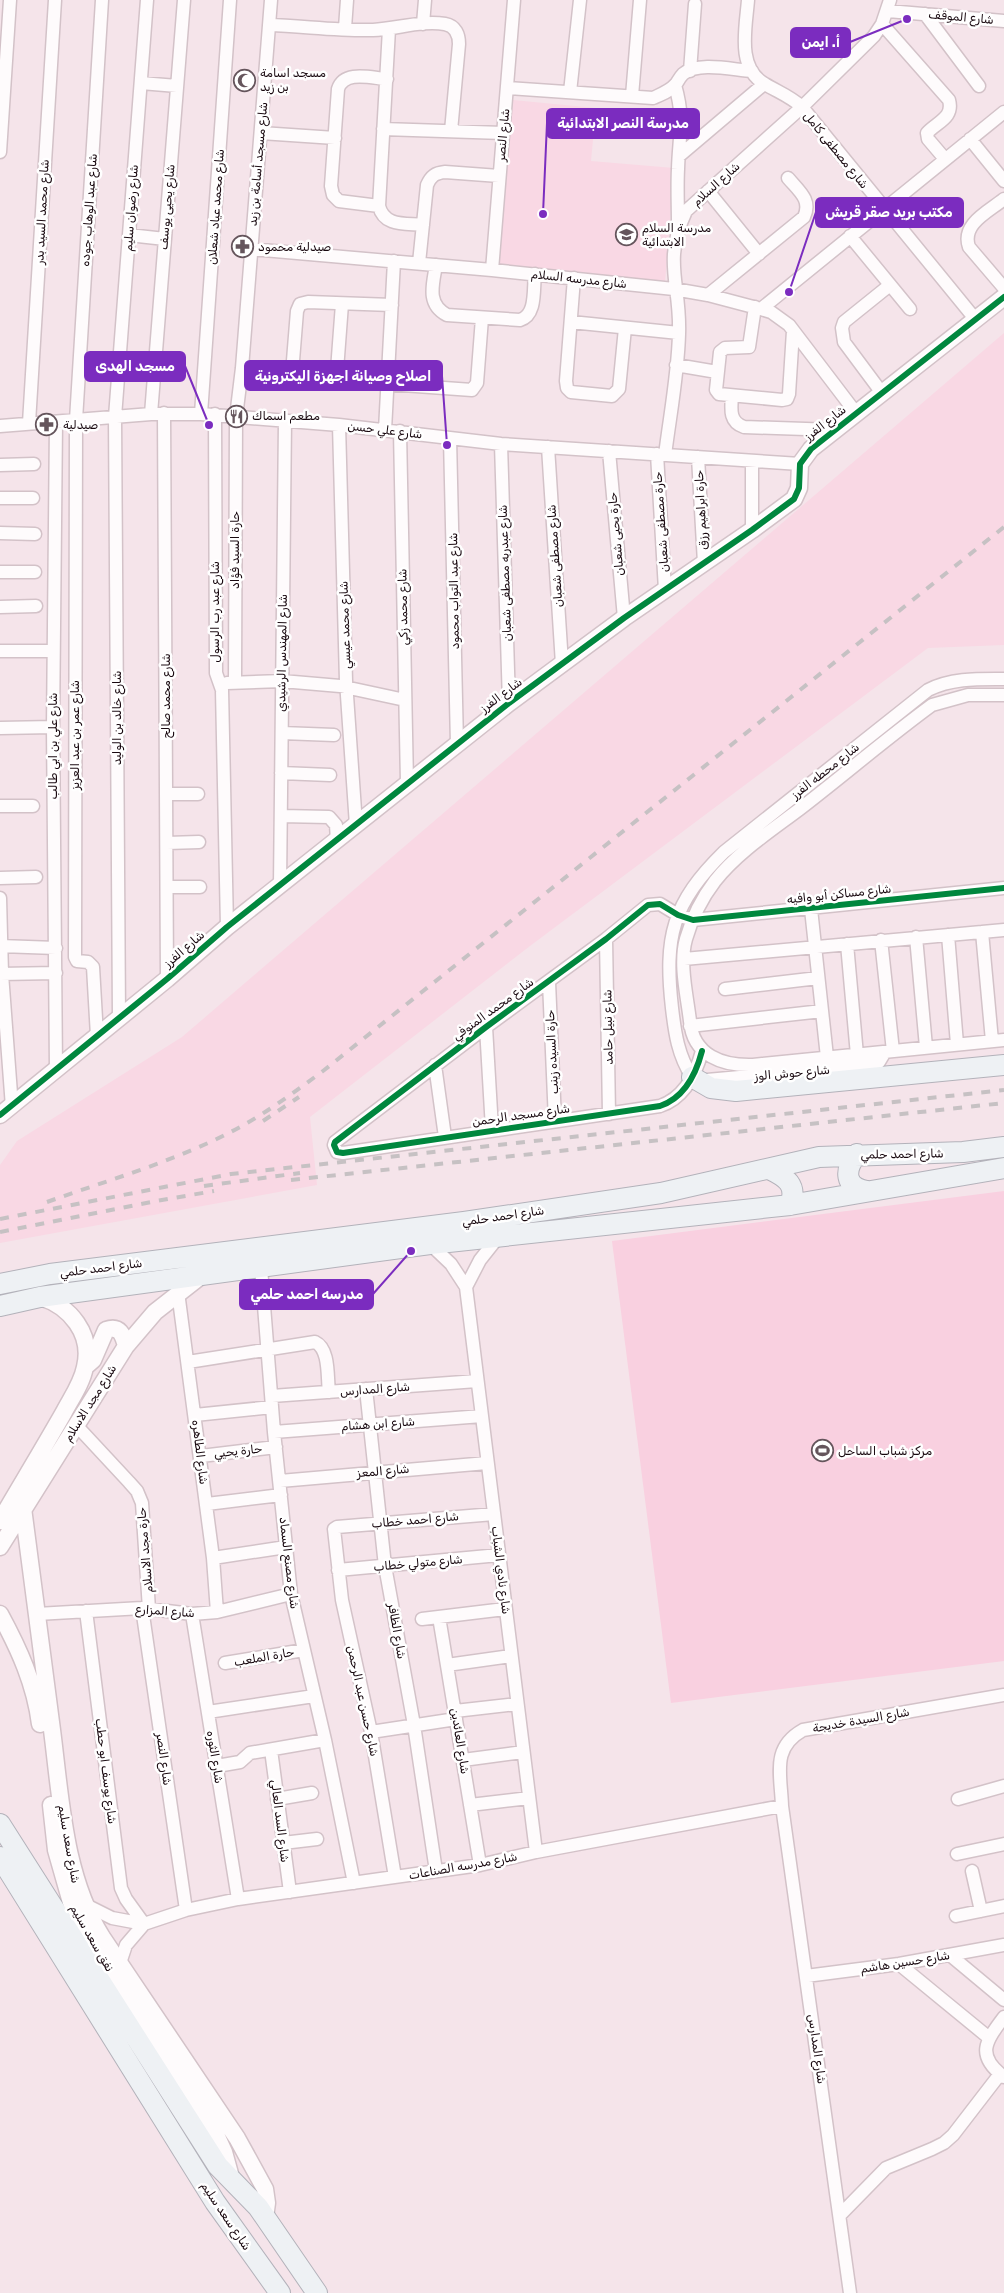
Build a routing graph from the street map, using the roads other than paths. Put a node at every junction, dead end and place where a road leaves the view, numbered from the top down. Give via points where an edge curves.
1 (10, 0) edge
2 (55, 0) edge
3 (102, 0) edge
4 (147, 0) edge
5 (184, 0) edge
6 (230, 0) edge
7 (271, 0) edge
8 (347, 0) edge
9 (425, 0) edge
10 (514, 0) edge
11 (580, 0) edge
12 (640, 0) edge
13 (748, 0) edge
14 (695, 4) dead end
15 (889, 5) edge
16 (925, 14) junction
17 (1004, 22) edge
18 (423, 24) junction
19 (882, 24) junction
20 (269, 25) junction
21 (345, 28) junction
22 (389, 29) junction
23 (4, 40) edge
24 (690, 71) junction
25 (752, 71) junction
26 (386, 79) junction
27 (141, 83) junction
28 (764, 84) junction
29 (675, 85) junction
30 (177, 86) junction
31 (980, 86) dead end
32 (507, 88) junction
33 (570, 92) junction
34 (632, 96) junction
35 (802, 107) junction
36 (1004, 112) edge
37 (384, 129) junction
38 (451, 131) junction
39 (1, 132) edge
40 (261, 133) junction
41 (503, 133) junction
42 (334, 138) junction
43 (970, 139) junction
44 (0, 152) edge
45 (679, 156) junction
46 (945, 159) junction
47 (499, 176) junction
48 (788, 178) dead end
49 (1004, 182) edge
50 (708, 191) junction
51 (1004, 199) edge
52 (380, 206) junction
53 (884, 208) junction
54 (423, 225) junction
55 (678, 229) junction
56 (129, 235) junction
57 (850, 236) junction
58 (165, 240) junction
59 (251, 249) junction
60 (759, 254) junction
61 (394, 261) junction
62 (419, 264) junction
63 (436, 265) junction
64 (492, 270) junction
65 (535, 274) junction
66 (574, 278) junction
67 (890, 285) junction
68 (1004, 288) edge
69 (674, 289) junction
70 (708, 295) junction
71 (1004, 297) edge
72 (342, 304) junction
73 (392, 305) junction
74 (758, 308) junction
75 (910, 309) dead end
76 (482, 318) junction
77 (976, 320) junction
78 (571, 322) junction
79 (625, 328) junction
80 (793, 331) junction
81 (679, 333) junction
82 (676, 365) junction
83 (242, 368) junction
84 (717, 372) junction
85 (292, 373) junction
86 (388, 384) junction
87 (882, 393) junction
88 (732, 396) junction
89 (164, 413) junction
90 (856, 413) junction
91 (151, 414) junction
92 (201, 414) junction
93 (215, 414) junction
94 (115, 417) junction
95 (236, 417) junction
96 (76, 420) junction
97 (285, 421) junction
98 (56, 422) junction
99 (29, 423) junction
100 (339, 425) junction
101 (0, 426) edge
102 (385, 430) junction
103 (835, 430) junction
104 (400, 432) junction
105 (450, 438) junction
106 (501, 444) junction
107 (548, 447) junction
108 (609, 451) junction
109 (661, 454) junction
110 (698, 457) junction
111 (752, 461) junction
112 (34, 464) dead end
113 (800, 464) junction
114 (0, 465) edge
115 (0, 498) edge
116 (33, 498) dead end
117 (752, 530) junction
118 (0, 533) edge
119 (35, 534) dead end
120 (704, 563) junction
121 (0, 572) edge
122 (36, 572) dead end
123 (666, 590) junction
124 (36, 606) dead end
125 (0, 607) edge
126 (624, 618) junction
127 (53, 650) junction
128 (0, 651) edge
129 (562, 664) junction
130 (1004, 678) edge
131 (282, 681) junction
132 (235, 682) junction
133 (220, 683) junction
134 (346, 687) junction
135 (1004, 695) edge
136 (405, 700) junction
137 (508, 702) junction
138 (53, 727) junction
139 (0, 728) edge
140 (282, 733) junction
141 (334, 735) dead end
142 (457, 744) junction
143 (281, 773) junction
144 (330, 775) dead end
145 (811, 782) junction
146 (407, 784) junction
147 (820, 793) junction
148 (166, 794) junction
149 (198, 794) dead end
150 (0, 806) edge
151 (34, 806) dead end
152 (281, 816) junction
153 (356, 824) junction
154 (337, 840) junction
155 (167, 842) junction
156 (198, 842) dead end
157 (36, 877) dead end
158 (0, 878) edge
159 (280, 885) junction
160 (167, 887) junction
161 (200, 887) dead end
162 (1004, 888) edge
163 (0, 898) edge
164 (811, 909) junction
165 (678, 915) junction
166 (694, 920) junction
167 (228, 927) junction
168 (1004, 930) edge
169 (982, 932) junction
170 (948, 935) junction
171 (916, 937) junction
172 (606, 939) junction
173 (880, 940) junction
174 (847, 944) junction
175 (0, 946) edge
176 (815, 946) junction
177 (56, 948) junction
178 (684, 959) junction
179 (56, 973) junction
180 (1, 974) edge
181 (818, 978) junction
182 (167, 979) junction
183 (549, 982) junction
184 (725, 989) dead end
185 (822, 1011) junction
186 (119, 1018) junction
187 (690, 1026) junction
188 (486, 1027) junction
189 (97, 1036) junction
190 (998, 1040) edge
191 (957, 1044) junction
192 (926, 1047) junction
193 (702, 1051) junction
194 (892, 1051) junction
195 (857, 1055) junction
196 (827, 1057) junction
197 (435, 1065) junction
198 (1004, 1065) edge
199 (56, 1070) junction
200 (692, 1077) junction
201 (6, 1111) edge
202 (609, 1114) junction
203 (555, 1121) junction
204 (492, 1129) junction
205 (445, 1137) junction
206 (1004, 1147) edge
207 (340, 1152) joint
208 (858, 1154) junction
209 (769, 1168) junction
210 (1004, 1168) edge
211 (867, 1191) junction
212 (790, 1205) junction
213 (499, 1236) junction
214 (430, 1244) junction
215 (261, 1268) junction
216 (201, 1276) junction
217 (0, 1284) edge
218 (466, 1287) junction
219 (178, 1292) junction
220 (40, 1297) junction
221 (0, 1306) edge
222 (126, 1346) junction
223 (267, 1349) junction
224 (188, 1362) junction
225 (85, 1367) junction
226 (477, 1381) junction
227 (366, 1389) junction
228 (329, 1392) junction
229 (272, 1402) junction
230 (195, 1415) junction
231 (482, 1416) junction
232 (76, 1425) junction
233 (369, 1425) junction
234 (274, 1432) junction
235 (276, 1447) junction
236 (201, 1456) junction
237 (487, 1463) junction
238 (374, 1472) junction
239 (280, 1481) junction
240 (281, 1495) junction
241 (206, 1504) junction
242 (23, 1508) junction
243 (494, 1514) junction
244 (0, 1521) edge
245 (380, 1523) junction
246 (337, 1527) joint
247 (0, 1547) edge
248 (286, 1547) junction
249 (499, 1556) junction
250 (214, 1558) junction
251 (385, 1566) junction
252 (338, 1570) junction
253 (291, 1594) junction
254 (146, 1609) junction
255 (506, 1609) junction
256 (86, 1611) junction
257 (217, 1612) junction
258 (0, 1614) edge
259 (37, 1614) junction
260 (192, 1614) junction
261 (440, 1617) junction
262 (422, 1619) dead end
263 (304, 1650) junction
264 (511, 1656) junction
265 (225, 1663) dead end
266 (447, 1664) junction
267 (1004, 1695) edge
268 (314, 1696) junction
269 (517, 1704) junction
270 (208, 1712) junction
271 (455, 1715) junction
272 (414, 1726) junction
273 (371, 1732) junction
274 (325, 1740) junction
275 (271, 1750) junction
276 (523, 1752) junction
277 (463, 1760) junction
278 (216, 1766) junction
279 (1004, 1786) edge
280 (312, 1793) dead end
281 (277, 1798) junction
282 (529, 1798) junction
283 (958, 1799) dead end
284 (470, 1805) junction
285 (782, 1806) junction
286 (0, 1824) edge
287 (317, 1838) dead end
288 (283, 1843) junction
289 (1004, 1844) edge
290 (536, 1852) junction
291 (957, 1854) dead end
292 (480, 1865) junction
293 (3, 1867) edge
294 (972, 1870) dead end
295 (436, 1871) junction
296 (395, 1877) junction
297 (354, 1883) junction
298 (290, 1892) junction
299 (238, 1900) junction
300 (84, 1904) junction
301 (1004, 1906) edge
302 (186, 1910) junction
303 (981, 1911) junction
304 (956, 1916) dead end
305 (144, 1924) junction
306 (1004, 1945) edge
307 (950, 1955) junction
308 (120, 1963) junction
309 (898, 1964) junction
310 (806, 1976) junction
311 (1004, 2000) edge
312 (1004, 2017) edge
313 (988, 2037) junction
314 (1002, 2076) edge
315 (232, 2181) junction
316 (215, 2202) junction
317 (840, 2215) junction
318 (265, 2217) junction
319 (285, 2247) junction
320 (260, 2264) junction
321 (280, 2293) edge
322 (317, 2293) edge
323 (850, 2293) edge

1 - 23 street
2 - 99 street, شارع محمد السيد بدر
3 - 96 street, شارع عبد الوهاب جوده
4 - 27 street, شارع رضوان سليم
5 - 30 street, شارع يحيى يوسف
6 - 92 street, شارع محمد عياد شعلان
7 - 20 street, شارع مسجد أسامة بن زيد
8 - 21 street
9 - 18 street
10 - 32 street, شارع النصر
11 - 33 street
12 - 34 street
13 - 25 street, شارع مصطفى كامل via 745,42
14 - 24 street
15 - 16 street, شارع الموقف
15 - 19 street, شارع السلام
16 - 17 street, شارع الموقف
16 - 31 street
18 - 22 street
18 - 38 street via 446,24 459,36
19 - 35 street, شارع السلام via 874,36
19 - 46 street via 949,100 948,116 927,133 928,139
20 - 21 street
20 - 40 street, شارع مسجد أسامة بن زيد
21 - 22 street
22 - 26 street
23 - 39 street
24 - 25 street via 702,68
24 - 29 street via 682,74
25 - 28 street, شارع مصطفى كامل
26 - 37 street
26 - 42 street via 351,77 340,83
27 - 30 street
27 - 56 street, شارع رضوان سليم
28 - 35 street, شارع مصطفى كامل via 786,94
28 - 45 street
29 - 34 street via 653,98
29 - 45 street via 682,123
30 - 58 street, شارع يحيى يوسف
32 - 33 street
32 - 41 street, شارع النصر
33 - 34 street
35 - 50 street, شارع السلام
35 - 53 street, شارع مصطفى كامل
36 - 43 street
37 - 38 street
37 - 52 street
38 - 41 street
39 - 44 street
40 - 42 street
40 - 59 street, شارع مسجد أسامة بن زيد
41 - 47 street, شارع النصر
42 - 52 street via 333,194 339,201
43 - 46 street
43 - 49 street
45 - 55 street
46 - 53 street
47 - 54 street via 437,173 427,185
47 - 64 street, شارع النصر
48 - 60 street via 807,201 808,210 804,217
50 - 55 street, شارع السلام via 686,211
50 - 60 street
51 - 68 street via 970,226 966,240 968,247
52 - 54 street via 385,219
53 - 57 street
53 - 77 street, شارع مصطفى كامل
54 - 62 street
55 - 69 street, شارع السلام via 673,248
56 - 58 street
56 - 94 street, شارع رضوان سليم
57 - 67 street
57 - 74 street
58 - 91 street, شارع يحيى يوسف
59 - 61 street, شارع مدرسه السلام
59 - 83 street, شارع مسجد أسامة بن زيد
60 - 70 street
61 - 62 street, شارع مدرسه السلام
61 - 73 street
62 - 63 street, شارع مدرسه السلام
63 - 64 street, شارع مدرسه السلام
63 - 76 street via 432,295 439,311 447,315
64 - 65 street, شارع مدرسه السلام
65 - 66 street, شارع مدرسه السلام
65 - 76 street via 532,309 526,318
66 - 69 street, شارع مدرسه السلام
66 - 78 street
67 - 75 street
67 - 87 street via 844,322 842,328 844,342
69 - 70 street, شارع مدرسه السلام
69 - 81 street, شارع السلام
70 - 74 street, شارع مدرسه السلام
71 - 77 street, شارع الفرز
72 - 73 street
72 - 85 street via 304,302 298,307
72 - 85 street via 336,373 331,377
73 - 86 street
74 - 80 street, شارع مدرسه السلام via 780,318
74 - 84 street via 749,348 722,350
76 - 86 street via 477,383 472,390
77 - 87 street, شارع الفرز
78 - 79 street
78 - 79 street via 566,381 567,388 576,393 612,396 616,393
79 - 81 street
80 - 88 street via 787,399
80 - 90 street, شارع مدرسه السلام
81 - 82 street, شارع السلام
82 - 84 street
82 - 109 street, شارع السلام
83 - 85 street
83 - 95 street, شارع مسجد أسامة بن زيد
84 - 88 street via 718,392
86 - 102 street
87 - 90 street, شارع الفرز
88 - 103 street via 731,415 744,427
89 - 91 street, شارع علي حسن
89 - 92 street, شارع علي حسن
89 - 148 street, شارع محمد صالح
90 - 103 street, شارع الفرز
91 - 94 street, شارع علي حسن
92 - 93 street, شارع علي حسن
93 - 95 street, شارع علي حسن
93 - 133 street, شارع عبد رب الرسول via 216,673
94 - 96 street, شارع علي حسن
94 - 186 street, شارع خالد بن الوليد
95 - 97 street, شارع علي حسن
95 - 132 street, حارة السيد فؤاد
96 - 98 street, شارع علي حسن
96 - 189 street, شارع عمر بن عبد العزيز via 75,957 92,967
97 - 100 street, شارع علي حسن
97 - 131 street, شارع المهندس الرشيدي
98 - 99 street, شارع علي حسن
98 - 127 street, شارع علي بن ابي طالب
99 - 101 street, شارع علي حسن
100 - 102 street, شارع علي حسن
100 - 134 street, شارع محمد عيسي
102 - 104 street, شارع علي حسن
103 - 113 street, شارع الفرز via 811,448
104 - 105 street, شارع علي حسن
104 - 136 street, شارع محمد زكي
105 - 106 street, شارع علي حسن
105 - 142 street, شارع عبد التواب محمود
106 - 107 street, شارع علي حسن
106 - 137 street, شارع عبدربه مصطفى شعبان
107 - 108 street, شارع علي حسن
107 - 129 street, شارع مصطفى شعبان
108 - 109 street, شارع علي حسن
108 - 126 street, حارة يحيى شعبان
109 - 110 street, شارع علي حسن
109 - 123 street, حارة مصطفى شعبان
110 - 111 street, شارع علي حسن
110 - 120 street, حارة ابراهيم رزق
111 - 113 street, شارع علي حسن
111 - 117 street
112 - 114 street
113 - 117 street, شارع الفرز via 799,488 794,499
115 - 116 street
117 - 120 street, شارع الفرز
118 - 119 street
120 - 123 street, شارع الفرز
121 - 122 street
123 - 126 street, شارع الفرز
124 - 125 street
126 - 129 street, شارع الفرز
127 - 128 street
127 - 138 street, شارع علي بن ابي طالب
129 - 137 street, شارع الفرز
130 - 145 street, شارع محطه الفرز via 964,679 928,690
131 - 132 street
131 - 134 street
131 - 140 street, شارع المهندس الرشيدي
132 - 133 street
133 - 167 street, شارع عبد رب الرسول
134 - 136 street
134 - 153 street, شارع محمد عيسي
135 - 147 street, شارع محطه الفرز via 968,695 932,705
136 - 146 street, شارع محمد زكي
137 - 142 street, شارع الفرز
138 - 139 street
138 - 177 street, شارع علي بن ابي طالب
140 - 141 street
140 - 143 street, شارع المهندس الرشيدي
142 - 146 street, شارع الفرز
143 - 144 street
143 - 152 street, شارع المهندس الرشيدي
145 - 147 street
145 - 165 street, شارع محطه الفرز via 702,873 689,890
146 - 153 street, شارع الفرز
147 - 166 street, شارع محطه الفرز via 727,868 709,890
148 - 149 street
148 - 155 street, شارع محمد صالح
150 - 151 street
152 - 154 street via 329,817 336,825
152 - 159 street, شارع المهندس الرشيدي
153 - 154 street, شارع الفرز
154 - 159 street, شارع الفرز
155 - 156 street
155 - 160 street, شارع محمد صالح
157 - 158 street
159 - 167 street, شارع الفرز
160 - 161 street
160 - 182 street, شارع محمد صالح
162 - 164 street, شارع مساكن أبو وافيه
163 - 175 street
164 - 166 street, شارع مساكن أبو وافيه
164 - 176 street
165 - 166 street, شارع مساكن أبو وافيه
165 - 172 street, شارع محمد المنوفي via 660,904 648,904
165 - 200 street, شارع محطه الفرز via 671,938 668,972 676,1041
166 - 178 street, شارع محطه الفرز via 686,941
167 - 182 street, شارع الفرز
168 - 169 street
169 - 170 street
169 - 190 street
170 - 171 street
170 - 191 street
171 - 173 street
171 - 192 street
172 - 183 street, شارع محمد المنوفي
172 - 202 street, شارع نبيل حامد
173 - 174 street
173 - 194 street
174 - 176 street
174 - 195 street
175 - 177 street
175 - 180 street
176 - 178 street
176 - 181 street
177 - 179 street, شارع علي بن ابي طالب
178 - 187 street, شارع محطه الفرز
179 - 180 street
179 - 199 street, شارع علي بن ابي طالب
180 - 201 street
181 - 184 street
181 - 185 street
182 - 186 street, شارع الفرز
183 - 188 street, شارع محمد المنوفي
183 - 203 street, حارة السيده زينب
185 - 187 street
185 - 196 street
186 - 189 street, شارع الفرز
187 - 193 street
188 - 197 street, شارع محمد المنوفي
188 - 204 street
189 - 199 street, شارع الفرز
190 - 191 street, شارع حوش الوز
191 - 192 street, شارع حوش الوز
192 - 194 street, شارع حوش الوز
193 - 196 street, شارع حوش الوز via 714,1060 742,1065
193 - 200 street, شارع مسجد الرحمن
194 - 195 street, شارع حوش الوز
194 - 200 street, شارع حوش الوز via 879,1062 861,1067 716,1080
195 - 196 street, شارع حوش الوز
197 - 205 street
197 - 207 street, شارع محمد المنوفي via 335,1142 334,1148
198 - 200 main road via 736,1091 711,1088
199 - 201 street, شارع الفرز
200 - 202 street, شارع مسجد الرحمن via 669,1103
202 - 203 street, شارع مسجد الرحمن
203 - 204 street, شارع مسجد الرحمن
204 - 205 street, شارع مسجد الرحمن
205 - 207 street, شارع مسجد الرحمن
206 - 208 main road, شارع احمد حلمي via 963,1152
208 - 209 main road, شارع احمد حلمي via 796,1161
208 - 211 main road via 848,1168 848,1177 858,1190
209 - 212 main road via 792,1184 794,1190
209 - 217 main road, شارع احمد حلمي via 661,1193 464,1222 50,1274
210 - 211 main road, شارع احمد حلمي
211 - 212 main road, شارع احمد حلمي
212 - 213 main road, شارع احمد حلمي
213 - 214 main road, شارع احمد حلمي
213 - 218 street via 480,1260
214 - 215 main road, شارع احمد حلمي
214 - 218 street, شارع نادي الشباب via 451,1264
215 - 216 main road, شارع احمد حلمي
215 - 223 street, شارع مصنع السماد
216 - 219 street, شارع مجد الاسلام
216 - 220 main road, شارع احمد حلمي
218 - 226 street, شارع نادي الشباب
219 - 222 street, شارع مجد الاسلام via 155,1312
219 - 224 street, شارع الطاهره
220 - 221 main road, شارع احمد حلمي
220 - 225 street, شارع مجد الاسلام via 59,1305 74,1318 84,1336
222 - 225 street via 122,1333 109,1328 102,1336 93,1360
222 - 232 street, شارع مجد الاسلام
223 - 224 street
223 - 228 street via 318,1343 324,1353
223 - 229 street, شارع مصنع السماد
224 - 230 street, شارع الطاهره
225 - 244 street, شارع مجد الاسلام via 59,1421
226 - 227 street, شارع المدارس
226 - 231 street, شارع نادي الشباب
227 - 228 street, شارع المدارس
227 - 233 street, شارع الظافر
228 - 229 street, شارع المدارس
229 - 230 street, شارع المدارس
229 - 234 street, شارع مصنع السماد
230 - 236 street, شارع الطاهره
231 - 233 street, شارع ابن هشام
231 - 237 street, شارع نادي الشباب
232 - 242 street, شارع مجد الاسلام
232 - 254 street, حارة مجد الاسلام via 129,1482 142,1503
233 - 234 street, شارع ابن هشام
233 - 238 street, شارع الظافر
234 - 235 street, شارع مصنع السماد
235 - 236 street, حارة يحيي
235 - 239 street, شارع مصنع السماد
236 - 241 street, شارع الطاهره
237 - 238 street, شارع المعز
237 - 243 street, شارع نادي الشباب
238 - 239 street, شارع المعز
238 - 245 street, شارع الظافر
239 - 240 street, شارع مصنع السماد
240 - 241 street
240 - 248 street, شارع مصنع السماد
241 - 250 street, شارع الطاهره
242 - 247 street, شارع مجد الاسلام
242 - 259 street, شارع سعد سليم
243 - 245 street, شارع احمد خطاب
243 - 249 street, شارع نادي الشباب
245 - 246 street, شارع احمد خطاب
245 - 251 street, شارع الظافر
246 - 252 street, شارع حسن عبد الرحمن via 334,1531
248 - 250 street
248 - 253 street, شارع مصنع السماد
249 - 251 street, شارع متولي خطاب
249 - 255 street, شارع نادي الشباب
250 - 257 street, شارع الطاهره
251 - 252 street, شارع متولي خطاب
251 - 272 street, شارع الظافر
252 - 273 street, شارع حسن عبد الرحمن
253 - 257 street, شارع المزارع
253 - 263 street, شارع مصنع السماد
254 - 256 street, شارع المزارع
254 - 260 street, شارع المزارع
254 - 302 street, شارع النصر
255 - 261 street
255 - 264 street, شارع نادي الشباب
256 - 259 street, شارع المزارع
256 - 305 street, شارع يوسف ابو حطب via 121,1888
257 - 260 street, شارع المزارع
258 - 315 street, نفق سعد سليم via 26,1667 37,1704 56,1850 74,1913 214,2130
259 - 300 street, شارع سعد سليم via 64,1822 74,1876
260 - 270 street, شارع الثوره
261 - 262 street
261 - 266 street, شارع العائدين
263 - 265 street, حارة الملعب
263 - 268 street, شارع مصنع السماد
264 - 266 street
264 - 269 street, شارع نادي الشباب
266 - 271 street, شارع العائدين
267 - 285 street, شارع السيدة خديجة via 803,1730 792,1737 782,1753
268 - 270 street
268 - 274 street, شارع مصنع السماد
269 - 271 street
269 - 276 street, شارع نادي الشباب
270 - 278 street, شارع الثوره
271 - 272 street
271 - 277 street, شارع العائدين
272 - 273 street
272 - 295 street, شارع الظافر
273 - 296 street, شارع حسن عبد الرحمن
274 - 275 street
274 - 297 street, شارع مصنع السماد
275 - 278 street via 250,1753 240,1762
275 - 281 street, شارع السد العالي
276 - 277 street
276 - 282 street, شارع نادي الشباب
277 - 284 street, شارع العائدين
278 - 299 street, شارع الثوره
279 - 283 street
280 - 281 street
281 - 288 street, شارع السد العالي
282 - 284 street
282 - 290 street, شارع نادي الشباب
284 - 292 street, شارع العائدين
285 - 290 street, شارع مدرسه الصناعات
285 - 310 street, شارع المدارس
286 - 315 main road, شارع سعد سليم via 218,2166
287 - 288 street
288 - 298 street, شارع السد العالي
289 - 291 street
290 - 292 street, شارع مدرسه الصناعات
292 - 295 street, شارع مدرسه الصناعات
293 - 316 main road, شارع سعد سليم
294 - 303 street
295 - 296 street, شارع مدرسه الصناعات
296 - 297 street, شارع مدرسه الصناعات
297 - 298 street, شارع مدرسه الصناعات
298 - 299 street, شارع مدرسه الصناعات
299 - 302 street, شارع مدرسه الصناعات
300 - 305 street, شارع مدرسه الصناعات via 112,1918
300 - 308 street, شارع سعد سليم
301 - 303 street
302 - 305 street, شارع مدرسه الصناعات
303 - 304 street
305 - 308 street via 126,1945
306 - 307 street, شارع حسين هاشم
307 - 309 street, شارع حسين هاشم
307 - 311 street
308 - 318 street, شارع سعد سليم via 237,2138 265,2189
309 - 310 street, شارع حسين هاشم
309 - 313 street
310 - 317 street, شارع المدارس
312 - 313 street
313 - 314 street via 986,2055
314 - 317 street via 944,2143 886,2168
315 - 316 main road via 228,2195
315 - 318 main road, شارع سعد سليم
316 - 320 main road, شارع سعد سليم
317 - 323 street, شارع المدارس
318 - 319 main road, شارع سعد سليم
319 - 320 main road via 269,2252
319 - 322 main road, شارع سعد سليم
320 - 321 main road, شارع سعد سليم

